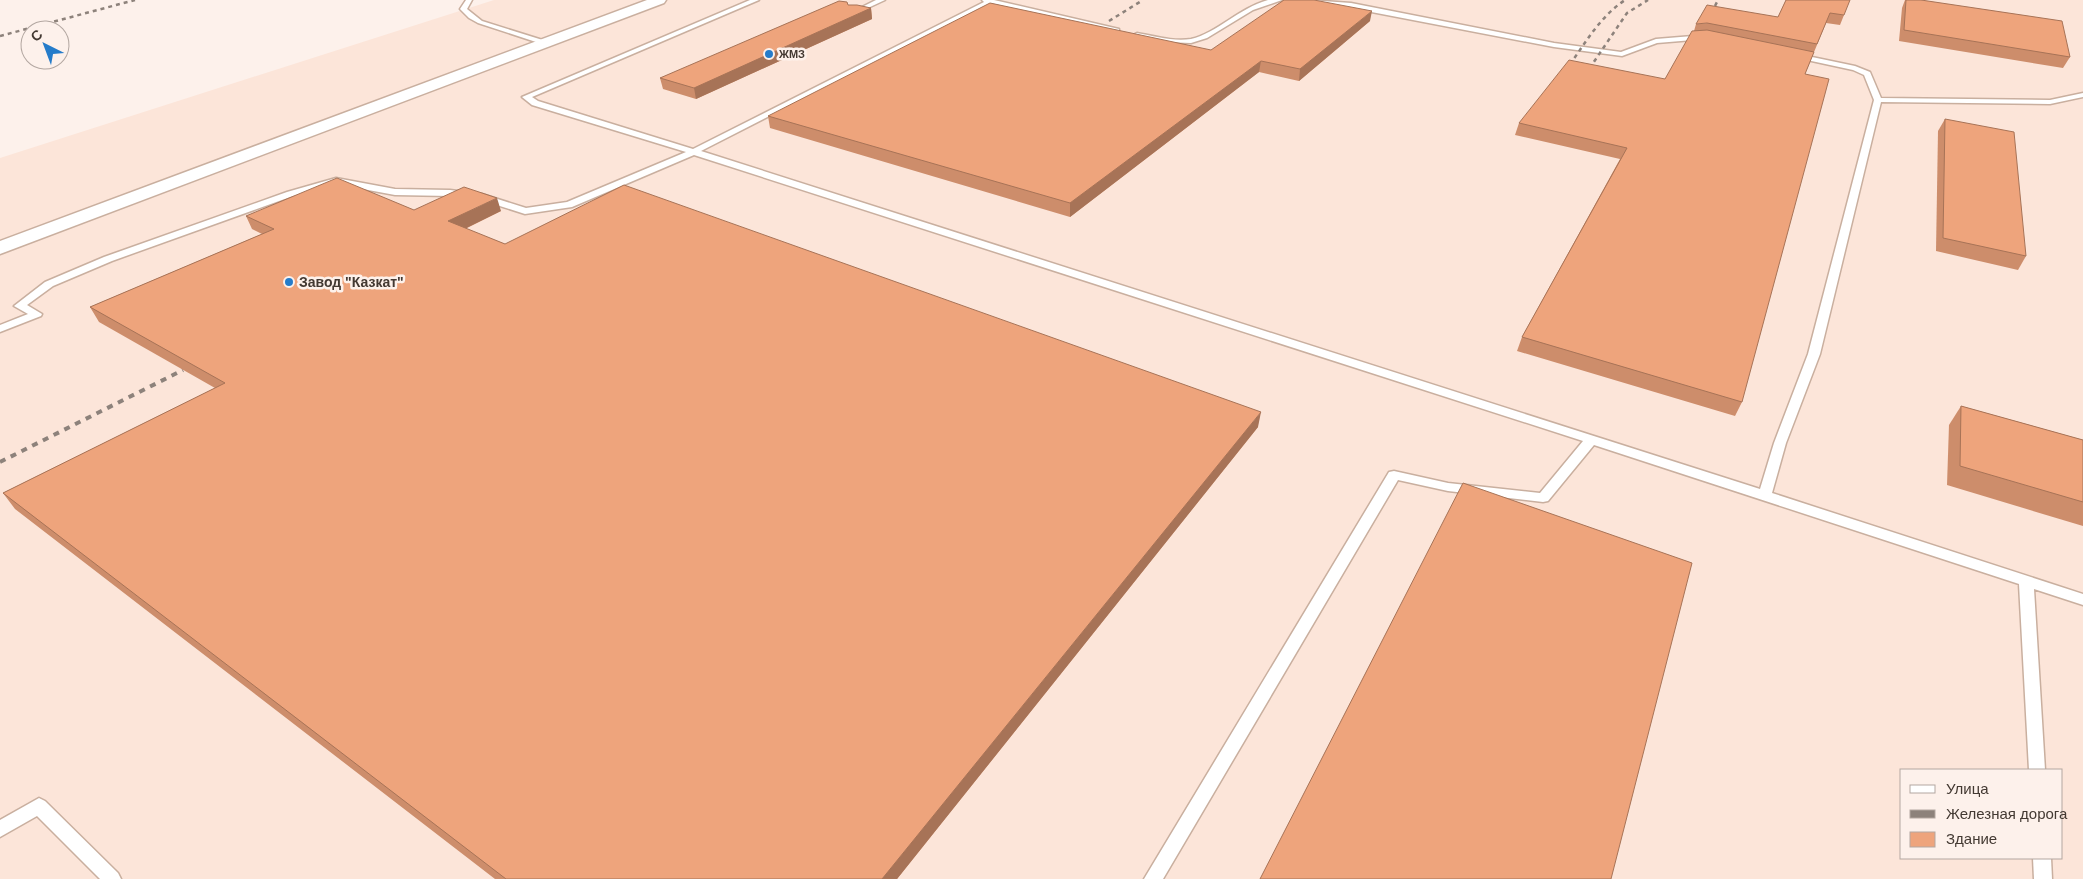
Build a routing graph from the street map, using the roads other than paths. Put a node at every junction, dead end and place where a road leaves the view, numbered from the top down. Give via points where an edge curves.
1 (469, 0) edge
2 (659, 0) edge
3 (756, 0) edge
4 (882, 0) edge
5 (1278, 0) edge
6 (1312, 0) edge
7 (988, 1) edge
8 (852, 14) edge
9 (1712, 38) edge
10 (545, 42) junction
11 (1784, 52) edge
12 (2083, 95) edge
13 (1878, 100) junction
14 (693, 152) junction
15 (0, 248) edge
16 (0, 330) edge
17 (1591, 440) junction
18 (1765, 495) junction
19 (2026, 582) junction
20 (2083, 600) edge
21 (2037, 769) edge
22 (0, 829) edge
23 (2042, 859) edge
24 (112, 879) edge
25 (1153, 879) edge
26 (2043, 879) edge

1 - 10 lane via 463,9 470,17
2 - 10 street
3 - 14 lane via 526,97 535,103
4 - 8 lane
5 - 7 lane via 1243,12 1190,41 1135,34
6 - 9 lane via 1554,45 1622,54 1656,41
7 - 14 lane
10 - 15 street
11 - 13 lane via 1855,68 1867,74
12 - 13 lane via 2050,102
13 - 18 lane via 1814,354 1780,443
14 - 16 lane via 569,205 525,211 482,197 395,192 336,181 290,194 108,259 49,284 19,306 37,314
14 - 17 lane
17 - 18 lane
17 - 25 lane via 1542,498 1448,487 1394,475
18 - 19 lane
19 - 20 lane
19 - 21 lane
22 - 24 lane via 39,806
23 - 26 lane

